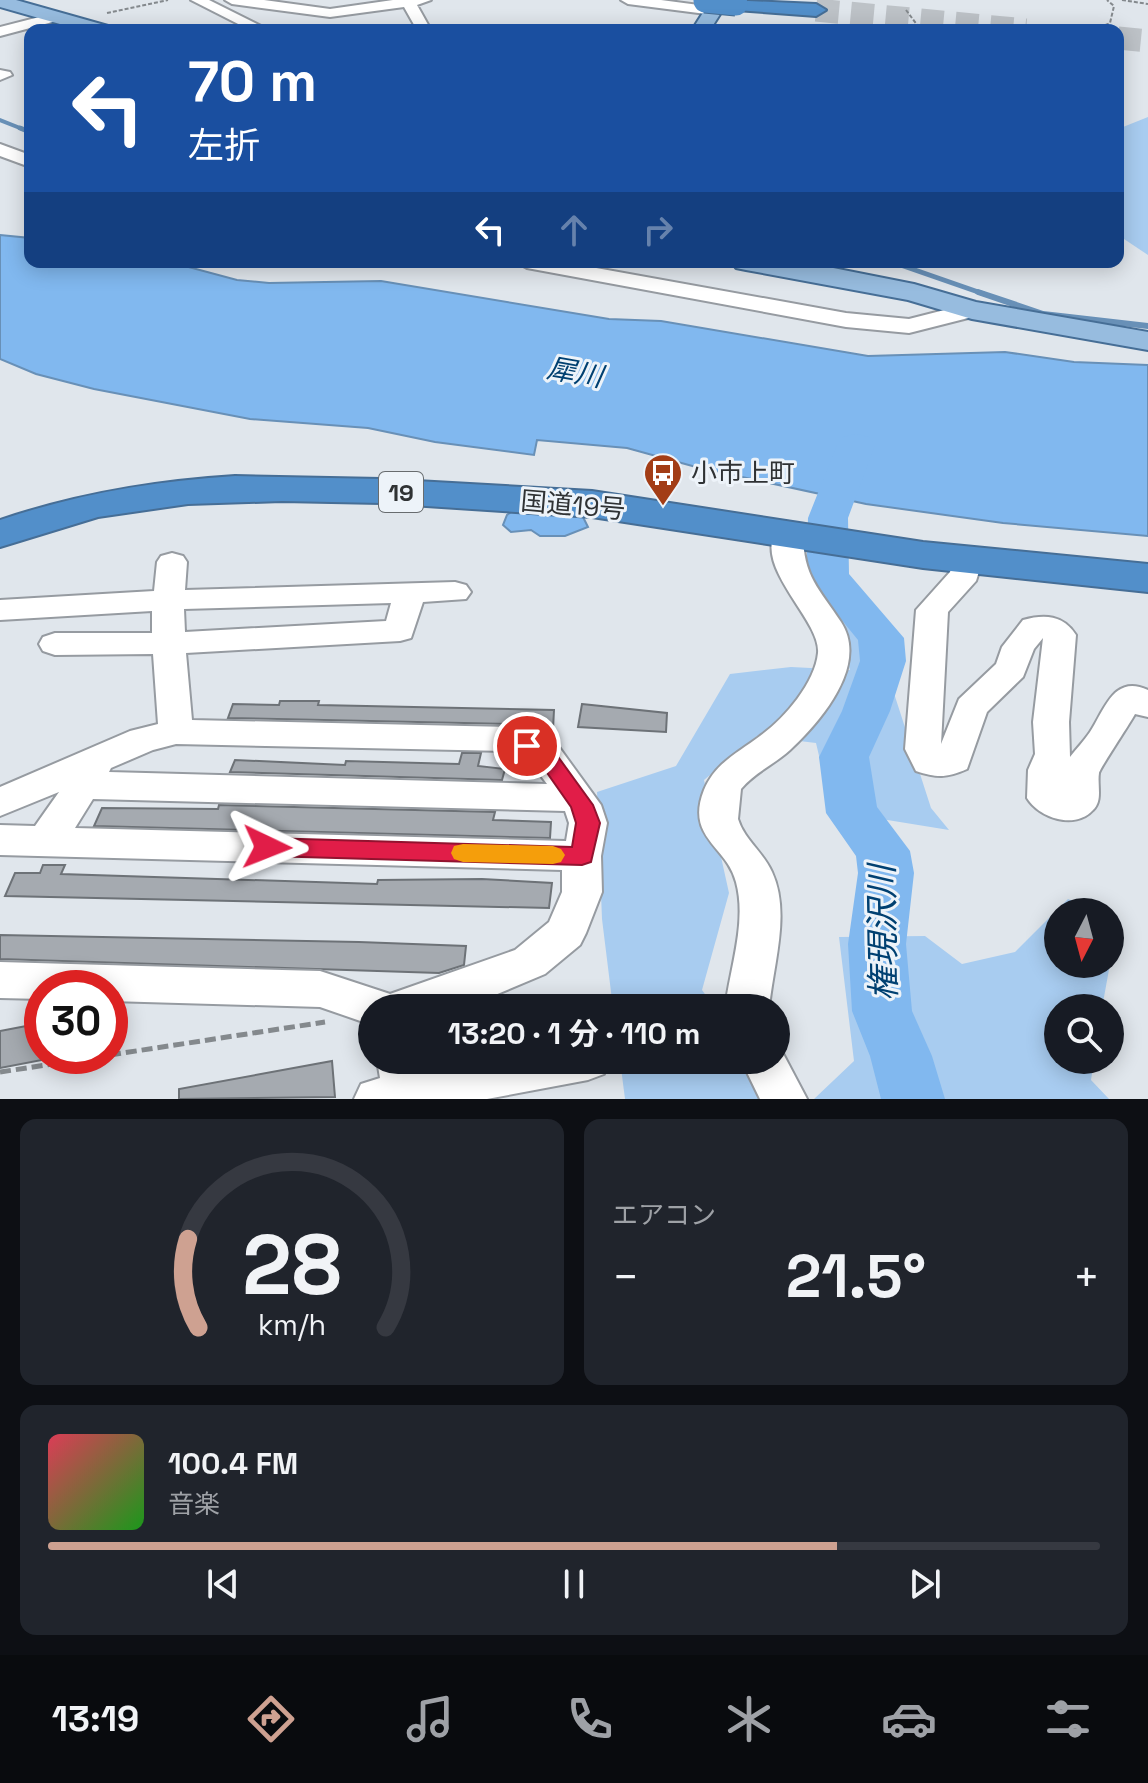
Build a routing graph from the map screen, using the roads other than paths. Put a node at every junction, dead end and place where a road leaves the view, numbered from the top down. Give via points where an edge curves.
1 (198, 0) edge
2 (232, 0) edge
3 (628, 0) edge
4 (0, 1) edge
5 (414, 1) edge
6 (715, 3) edge
7 (816, 10) tunnel mouth
8 (64, 19) junction
9 (39, 24) edge
10 (81, 24) edge
11 (249, 24) edge
12 (422, 24) edge
13 (704, 24) edge
14 (24, 27) edge
15 (0, 32) edge
16 (0, 150) edge
17 (24, 159) edge
18 (597, 268) edge
19 (787, 268) edge
20 (644, 272) edge
21 (972, 310) junction
22 (1148, 341) edge
23 (0, 534) edge
24 (812, 538) junction
25 (172, 562) dead end
26 (967, 562) junction
27 (1148, 578) edge
28 (455, 592) dead end
29 (410, 593) junction
30 (167, 600) junction
31 (0, 610) edge
32 (167, 643) junction
33 (55, 644) dead end
34 (1148, 705) edge
35 (176, 732) junction
36 (92, 772) junction
37 (577, 798) junction
38 (0, 802) edge
39 (0, 840) edge
40 (46, 841) junction
41 (582, 856) junction
42 (0, 980) edge
43 (448, 994) edge
44 (749, 994) edge
45 (358, 1014) edge
46 (492, 1074) edge
47 (771, 1074) edge
48 (397, 1088) edge
49 (784, 1099) edge

1 - 11 street
2 - 5 street via 330,13
3 - 6 street
4 - 8 main road
5 - 12 street
6 - 7 highway
6 - 13 main road
8 - 9 street
8 - 10 main road
14 - 15 street
16 - 17 street
18 - 20 street
19 - 21 main road
20 - 21 street via 846,320 909,326
21 - 22 main road
23 - 24 highway, 国道19号 / 19 via 133,497 269,486 592,504
24 - 26 highway, 国道19号 / 19
24 - 44 street via 793,567 802,593 829,625 834,638 832,668 778,740 746,763 724,788 720,816 721,835 755,878 760,915
25 - 30 street
26 - 27 highway, 国道19号 / 19
26 - 34 street via 965,574 932,610 923,749 929,762 941,766 954,760 971,707 1011,669 1018,647 1034,627 1049,626 1060,635 1053,754 1044,787 1053,803 1070,807 1080,801 1081,768 1121,707 1132,696
28 - 29 street
29 - 30 street
29 - 32 street via 400,631
30 - 31 street
30 - 32 street
32 - 33 street
32 - 35 street
35 - 36 street via 143,740
35 - 37 street via 510,739 543,752
36 - 37 street
36 - 38 street
36 - 40 street
37 - 41 street via 588,823
39 - 40 street
40 - 41 street
41 - 43 street via 582,892 565,933 530,962
42 - 45 street via 320,989
46 - 48 street
47 - 49 street

